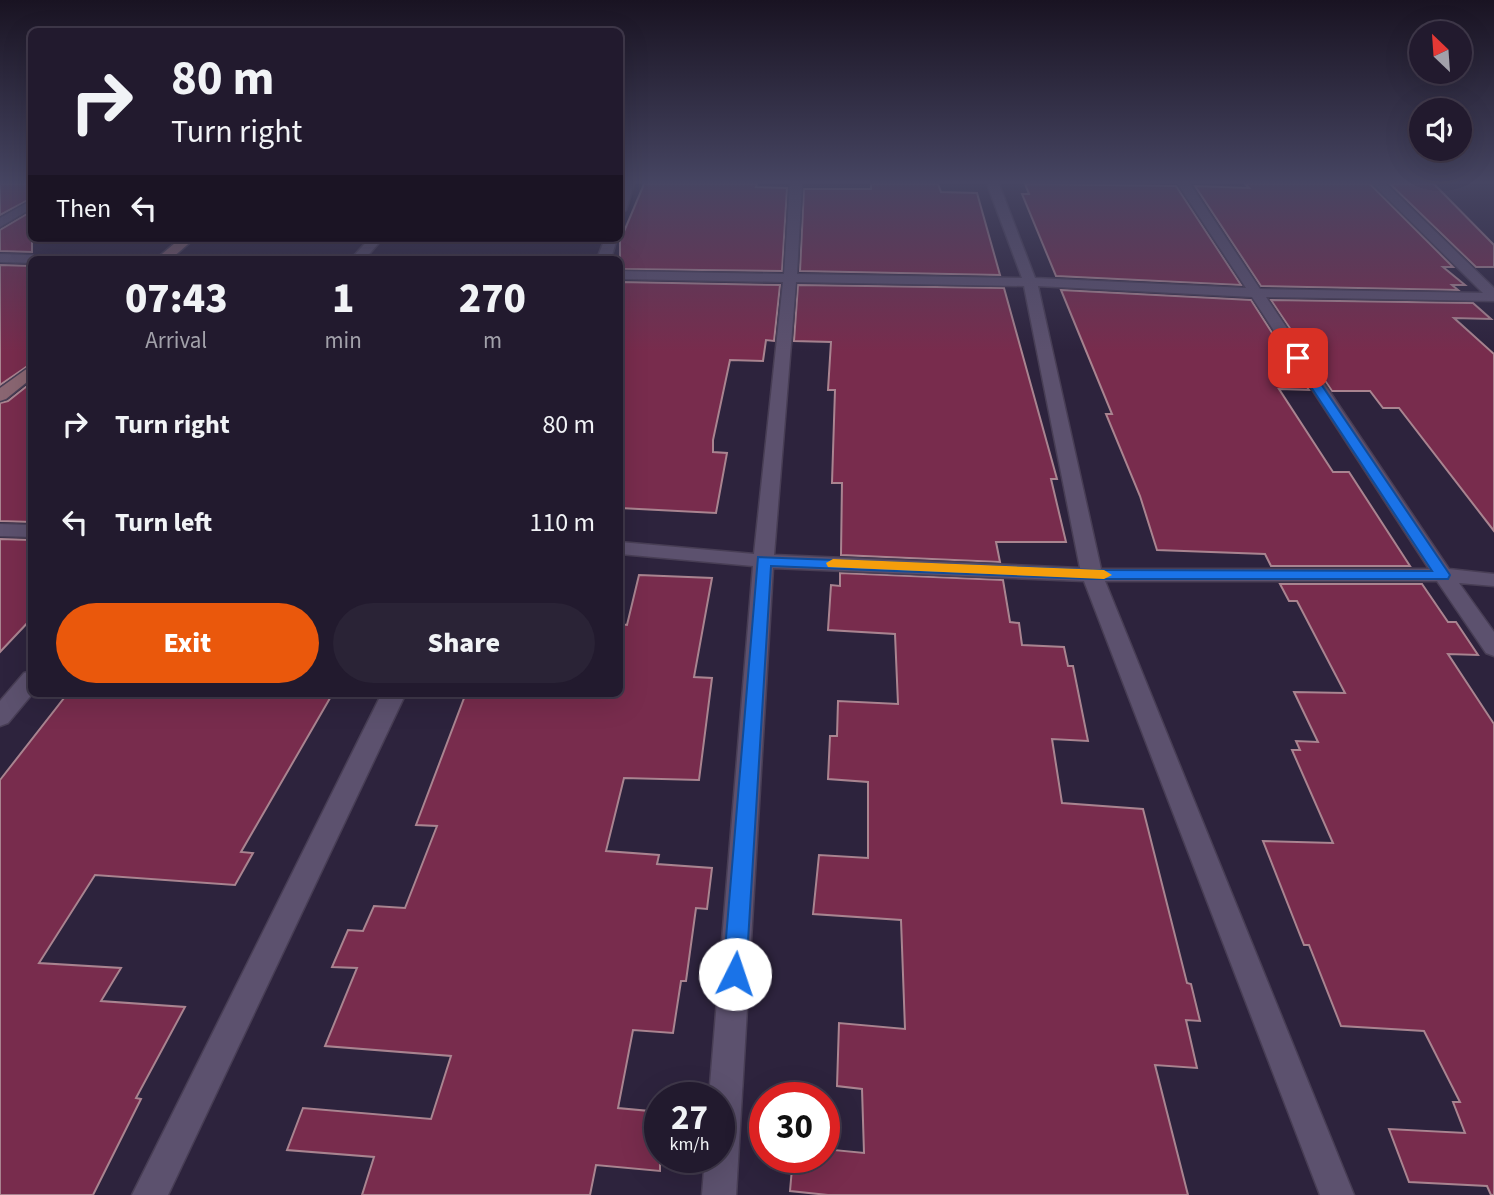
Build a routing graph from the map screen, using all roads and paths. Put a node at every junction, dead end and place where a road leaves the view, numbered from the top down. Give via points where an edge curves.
1 (792, 240) edge
2 (1014, 240) edge
3 (1220, 240) edge
4 (1436, 240) edge
5 (184, 242) edge
6 (373, 242) edge
7 (167, 256) edge
8 (361, 256) edge
9 (0, 258) edge
10 (28, 259) edge
11 (623, 275) edge
12 (790, 277) junction
13 (1030, 282) junction
14 (1255, 293) junction
15 (1494, 296) edge
16 (28, 372) edge
17 (0, 396) edge
18 (0, 530) edge
19 (28, 531) edge
20 (623, 548) edge
21 (763, 561) junction
22 (1092, 575) junction
23 (1443, 575) junction
24 (1494, 580) edge
25 (1494, 648) edge
26 (28, 684) edge
27 (392, 697) edge
28 (0, 717) edge
29 (149, 1195) edge
30 (719, 1195) edge
31 (1337, 1195) edge

1 - 12 street
2 - 13 street
3 - 14 street
4 - 15 street
5 - 7 street
6 - 8 street
9 - 10 street
11 - 12 street
12 - 13 street
12 - 21 street
13 - 14 street
13 - 22 street
14 - 15 street
14 - 23 street
16 - 17 street
18 - 19 street
20 - 21 street
21 - 22 street
21 - 30 street
22 - 23 street
22 - 31 street
23 - 24 street
23 - 25 street
26 - 28 street
27 - 29 street

